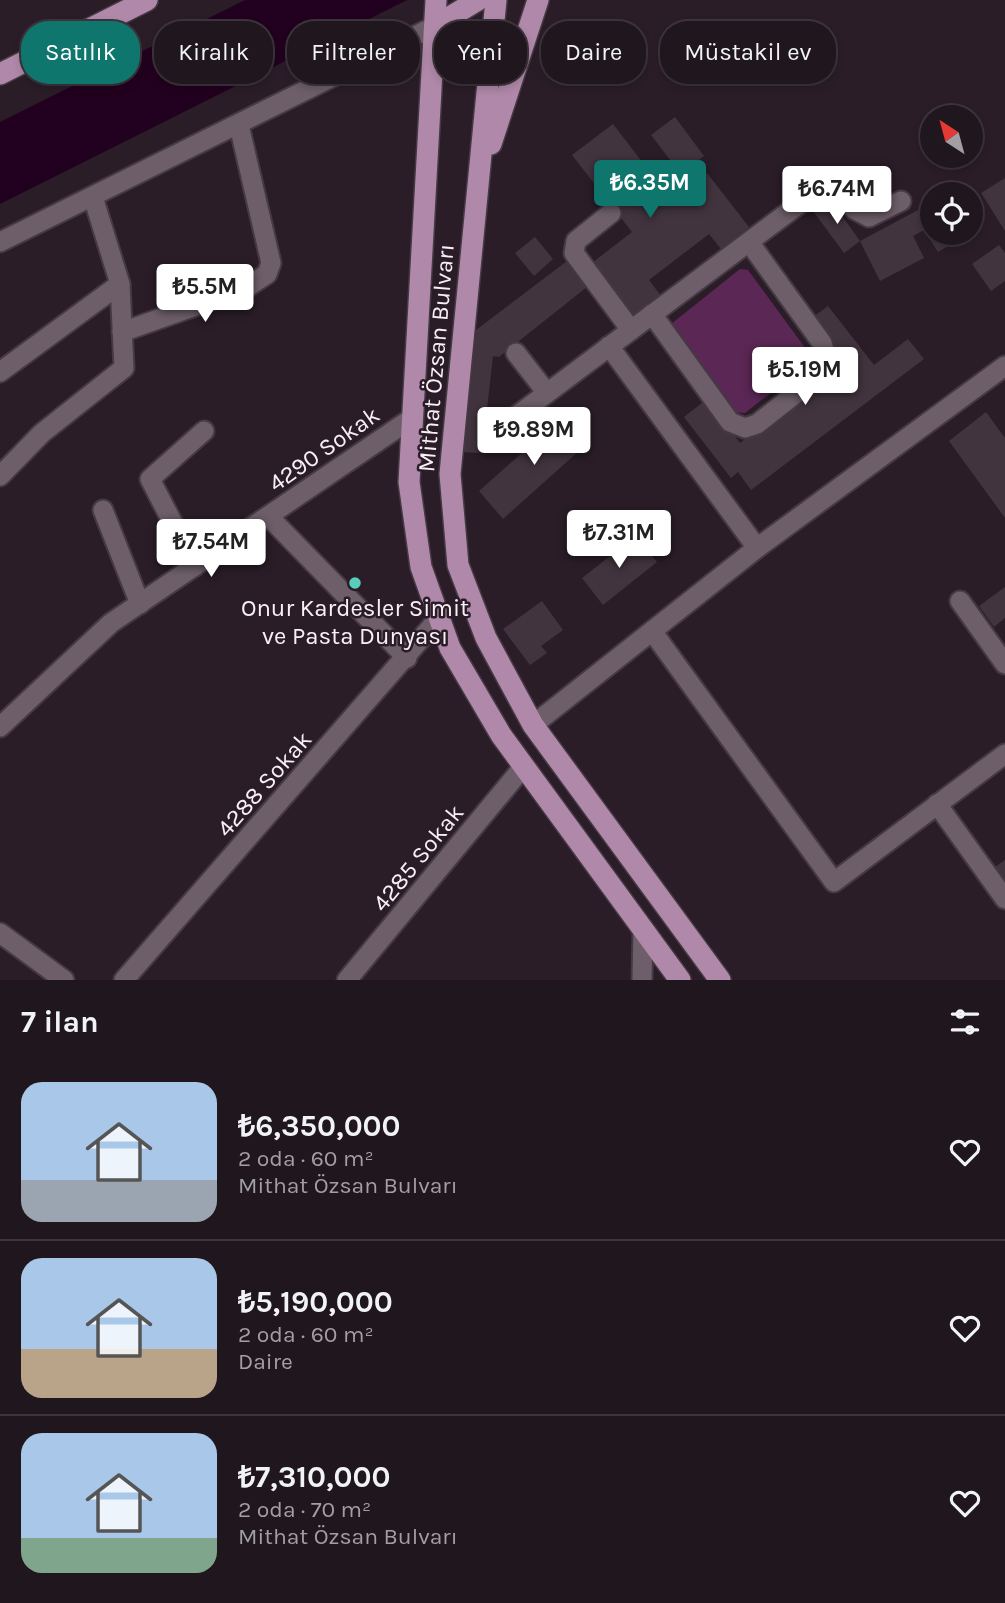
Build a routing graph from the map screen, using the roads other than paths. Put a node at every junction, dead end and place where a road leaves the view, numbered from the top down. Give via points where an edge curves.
1 (146, 0) edge
2 (436, 0) edge
3 (446, 0) edge
4 (496, 0) edge
5 (538, 0) edge
6 (476, 1) edge
7 (435, 21) edge
8 (443, 21) edge
9 (434, 27) edge
10 (434, 43) edge
11 (0, 74) edge
12 (239, 125) junction
13 (478, 183) junction
14 (93, 197) junction
15 (901, 201) dead end
16 (611, 213) dead end
17 (0, 242) edge
18 (749, 242) junction
19 (120, 284) junction
20 (652, 314) junction
21 (631, 330) junction
22 (122, 332) junction
23 (608, 346) junction
24 (516, 353) dead end
25 (1005, 366) edge
26 (0, 372) edge
27 (547, 393) junction
28 (412, 418) junction
29 (204, 431) dead end
30 (495, 432) dead end
31 (0, 476) edge
32 (103, 510) dead end
33 (269, 517) junction
34 (757, 548) junction
35 (195, 566) junction
36 (960, 601) dead end
37 (140, 604) junction
38 (439, 618) junction
39 (652, 631) junction
40 (407, 658) junction
41 (1005, 664) edge
42 (533, 725) junction
43 (0, 727) edge
44 (1005, 754) edge
45 (524, 766) junction
46 (937, 804) junction
47 (1005, 899) edge
48 (643, 930) junction
49 (0, 933) edge
50 (65, 980) edge
51 (124, 980) edge
52 (347, 980) edge
53 (642, 980) edge
54 (680, 980) edge
55 (720, 980) edge

1 - 11 main road
2 - 7 main road, Mithat Özsan Bulvarı
3 - 6 main road via 457,4
4 - 13 main road, Mithat Özsan Bulvarı
5 - 13 main road
6 - 8 main road
9 - 12 street
10 - 28 main road, Mithat Özsan Bulvarı
12 - 14 street
12 - 22 street via 271,263 267,274 246,288
13 - 42 main road, Mithat Özsan Bulvarı via 450,474 458,565 486,638
14 - 17 street
14 - 19 street
15 - 18 street via 869,217 854,209 839,187 822,187
16 - 21 street via 576,241 574,253
18 - 20 street
18 - 20 street via 822,343 827,360 823,372 757,424 745,428 730,422
19 - 22 street
19 - 26 street
20 - 21 street
21 - 23 street
22 - 31 street via 124,368 42,433
23 - 27 street
23 - 34 street
24 - 27 street
25 - 34 street
27 - 30 street
28 - 33 street, 4290 Sokak
28 - 38 main road, Mithat Özsan Bulvarı via 409,482 421,567
29 - 35 street via 150,479
32 - 37 street
33 - 35 street, 4290 Sokak
33 - 40 street
34 - 39 street
35 - 37 street, 4290 Sokak
36 - 41 street
37 - 43 street, 4290 Sokak via 111,624
38 - 40 street, 4288 Sokak
38 - 45 main road, Mithat Özsan Bulvarı via 450,648
39 - 42 street
39 - 46 street via 834,883
40 - 51 street, 4288 Sokak
42 - 55 main road, Mithat Özsan Bulvarı
44 - 46 street
45 - 48 main road, Mithat Özsan Bulvarı
45 - 52 street, 4285 Sokak
46 - 47 street
48 - 53 street
48 - 54 main road, Mithat Özsan Bulvarı
49 - 50 street

